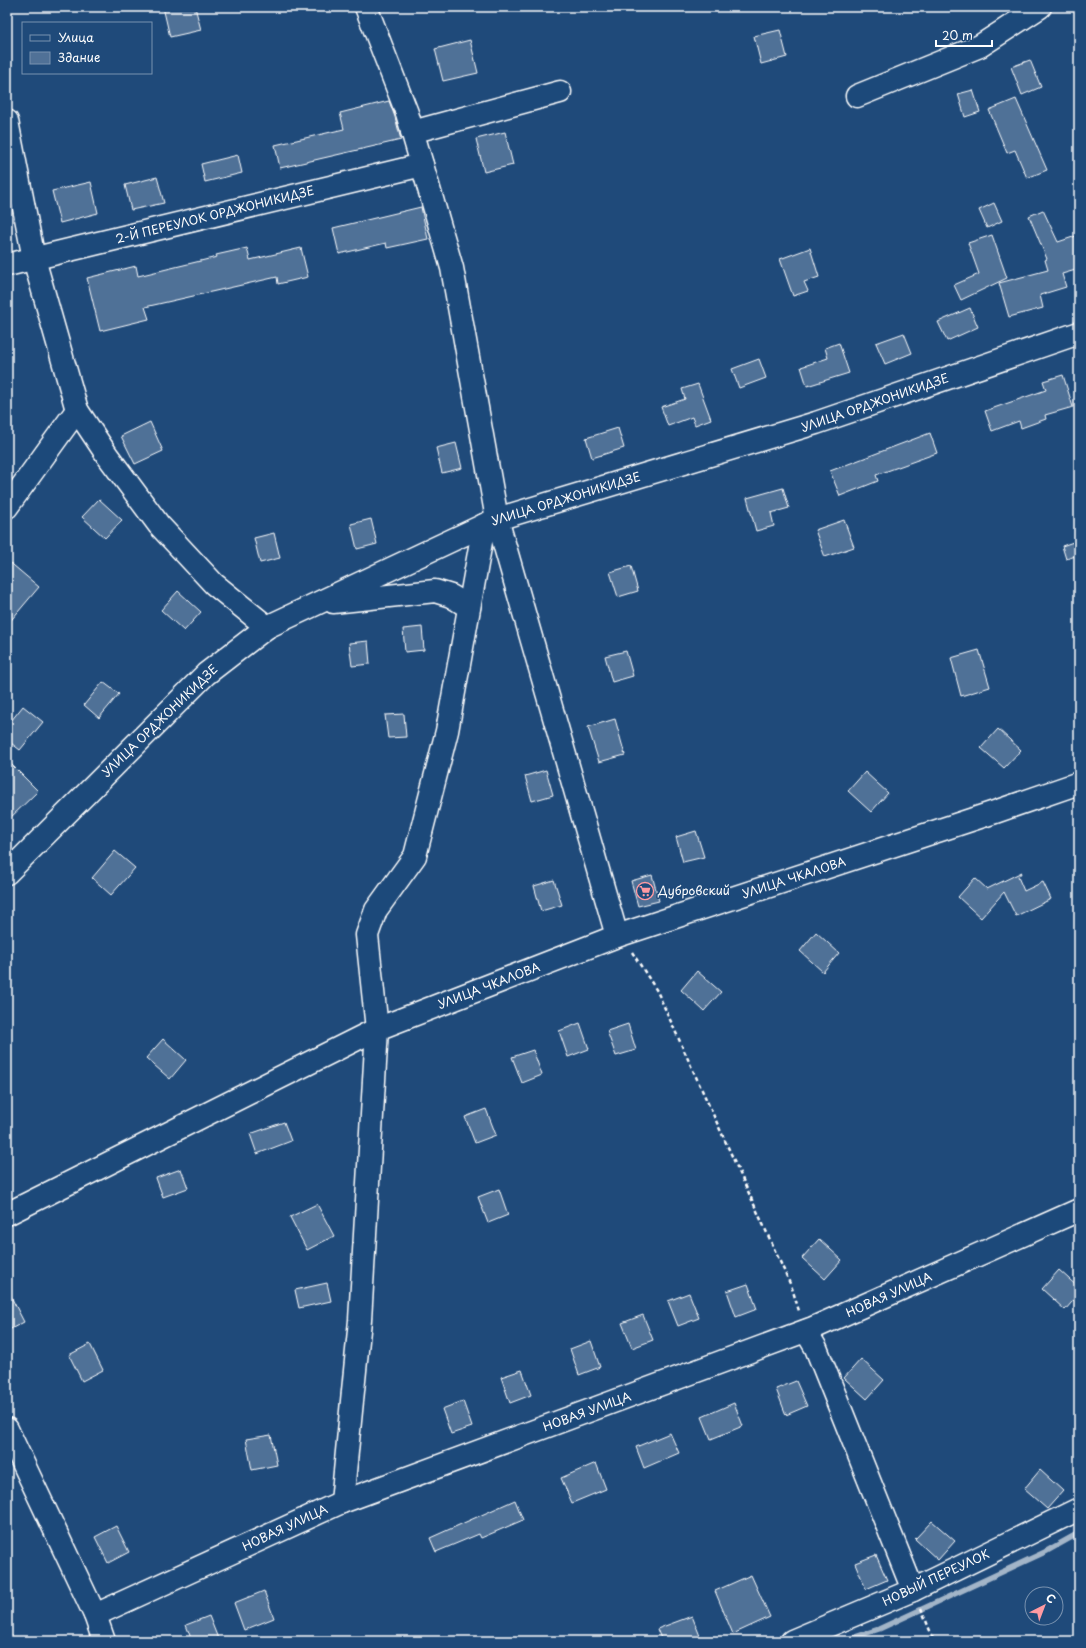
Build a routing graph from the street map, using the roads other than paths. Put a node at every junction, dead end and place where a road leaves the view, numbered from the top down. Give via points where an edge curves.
1 (366, 7) edge
2 (1040, 7) edge
3 (560, 92) dead end
4 (857, 96) dead end
5 (7, 121) edge
6 (412, 132) junction
7 (422, 165) junction
8 (34, 259) junction
9 (7, 264) edge
10 (1079, 333) edge
11 (77, 410) junction
12 (7, 507) edge
13 (490, 522) junction
14 (316, 604) junction
15 (469, 607) junction
16 (267, 627) junction
17 (1079, 783) edge
18 (7, 873) edge
19 (619, 935) junction
20 (377, 1029) junction
21 (1079, 1210) edge
22 (7, 1214) edge
23 (806, 1331) junction
24 (7, 1429) edge
25 (342, 1502) junction
26 (1079, 1510) edge
27 (913, 1590) junction
28 (95, 1615) junction
29 (104, 1641) edge
30 (792, 1641) edge

1 - 6 street
2 - 4 street via 980,46
3 - 6 street
5 - 8 street
6 - 7 street
7 - 8 street, 2-Й ПЕРЕУЛОК ОРДЖОНИКИДЗЕ
7 - 13 street via 452,268
8 - 9 street, 2-Й ПЕРЕУЛОК ОРДЖОНИКИДЗЕ
8 - 11 street
10 - 13 street, УЛИЦА ОРДЖОНИКИДЗЕ via 816,423
11 - 12 street
11 - 16 street via 106,455 159,525 214,584
13 - 14 street, УЛИЦА ОРДЖОНИКИДЗЕ
13 - 15 street
13 - 19 street
14 - 15 street via 435,592 451,596
14 - 16 street, УЛИЦА ОРДЖОНИКИДЗЕ
15 - 20 street via 447,731 415,856 376,910 367,935
16 - 18 street, УЛИЦА ОРДЖОНИКИДЗЕ via 206,674
17 - 19 street, УЛИЦА ЧКАЛОВА
19 - 20 street, УЛИЦА ЧКАЛОВА
20 - 22 street, УЛИЦА ЧКАЛОВА
20 - 25 street via 360,1320
21 - 23 street, НОВАЯ УЛИЦА
23 - 25 street, НОВАЯ УЛИЦА
23 - 27 street via 816,1348
24 - 28 street
25 - 28 street, НОВАЯ УЛИЦА
26 - 27 street, НОВЫЙ ПЕРЕУЛОК
27 - 30 street, НОВЫЙ ПЕРЕУЛОК
28 - 29 street

